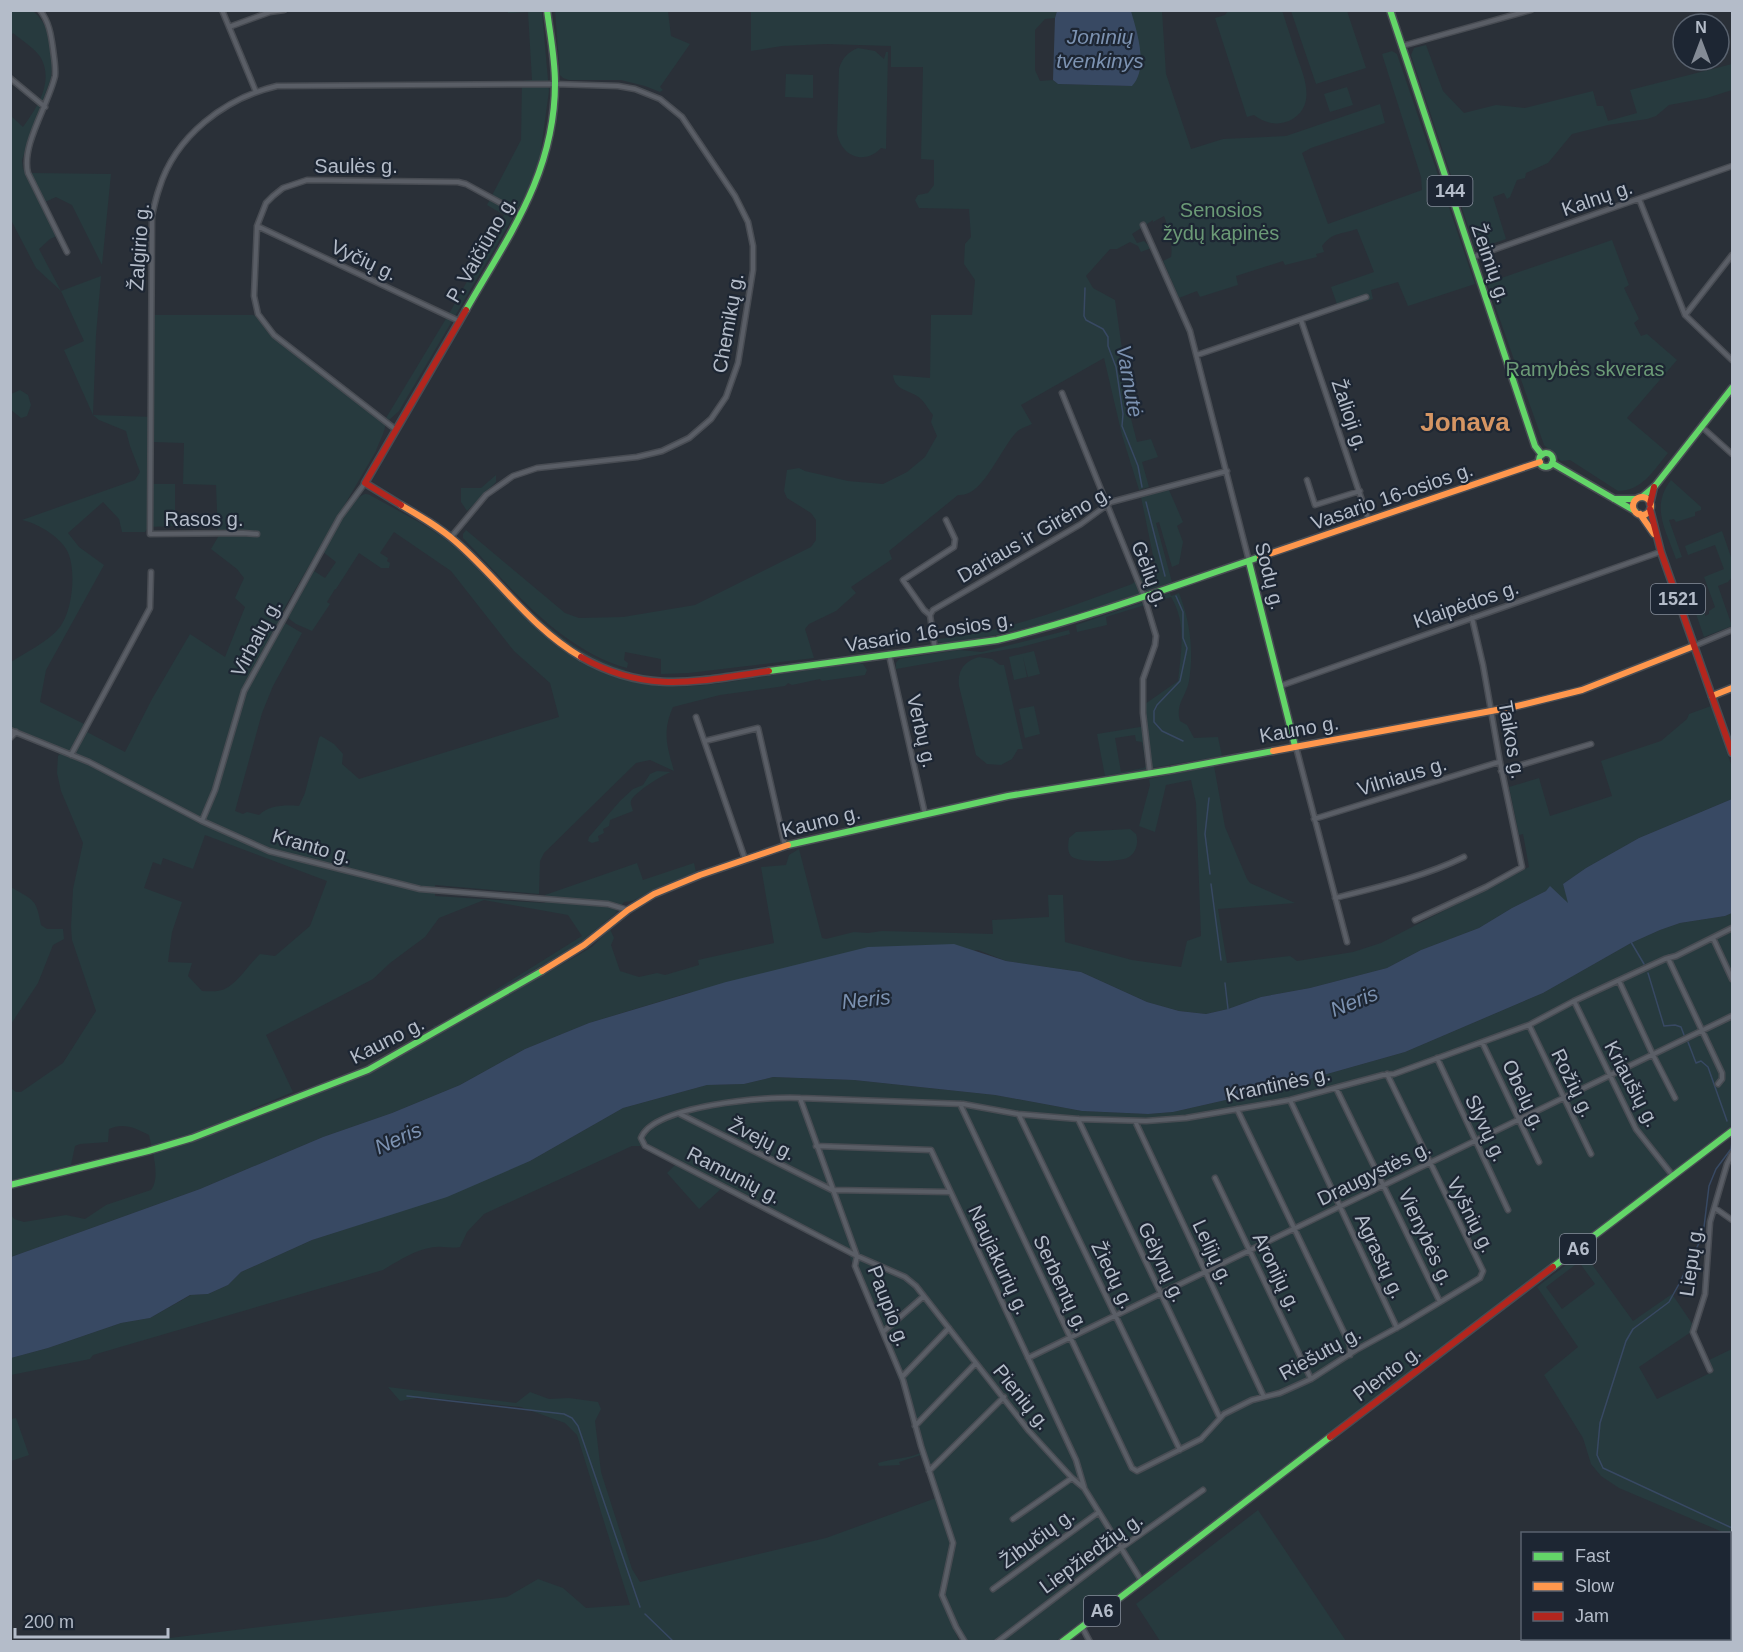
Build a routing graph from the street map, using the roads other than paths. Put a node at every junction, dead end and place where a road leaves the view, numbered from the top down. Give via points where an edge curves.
1 (40, 10) edge
2 (222, 10) edge
3 (284, 10) edge
4 (547, 10) edge
5 (1390, 10) edge
6 (1531, 10) edge
7 (229, 27) junction
8 (1401, 46) junction
9 (10, 78) edge
10 (555, 84) junction
11 (256, 92) junction
12 (45, 107) junction
13 (1732, 166) edge
14 (1639, 199) junction
15 (522, 214) junction
16 (1143, 225) dead end
17 (257, 226) junction
18 (67, 252) dead end
19 (1732, 255) edge
20 (1472, 257) junction
21 (1366, 297) dead end
22 (1685, 315) junction
23 (1301, 320) junction
24 (459, 321) junction
25 (1197, 355) junction
26 (1732, 360) edge
27 (1732, 388) edge
28 (1062, 393) dead end
29 (1702, 427) junction
30 (395, 429) junction
31 (1732, 454) edge
32 (1541, 459) junction
33 (1552, 464) junction
34 (1227, 471) junction
35 (1307, 480) dead end
36 (365, 483) junction
37 (1655, 486) junction
38 (1359, 491) junction
39 (1639, 498) junction
40 (1613, 499) junction
41 (1107, 506) junction
42 (1650, 506) junction
43 (1637, 513) junction
44 (946, 520) dead end
45 (1369, 521) junction
46 (150, 534) joint
47 (258, 534) dead end
48 (1656, 537) junction
49 (451, 538) junction
50 (1661, 552) junction
51 (1249, 561) junction
52 (151, 572) dead end
53 (1144, 597) junction
54 (930, 615) junction
55 (1472, 618) junction
56 (1732, 630) edge
57 (1694, 646) junction
58 (935, 649) junction
59 (889, 655) junction
60 (1281, 686) junction
61 (1732, 688) edge
62 (1712, 696) junction
63 (1492, 711) junction
64 (696, 717) dead end
65 (10, 730) edge
66 (16, 732) junction
67 (10, 738) edge
68 (705, 741) junction
69 (1591, 744) dead end
70 (1295, 746) junction
71 (1732, 753) edge
72 (71, 755) junction
73 (1500, 762) junction
74 (1502, 771) junction
75 (1150, 774) junction
76 (925, 813) junction
77 (1314, 819) junction
78 (202, 821) junction
79 (785, 846) junction
80 (1464, 857) dead end
81 (745, 859) junction
82 (1335, 898) junction
83 (628, 910) junction
84 (1415, 920) dead end
85 (1732, 928) edge
86 (1713, 938) junction
87 (1347, 942) dead end
88 (1668, 958) junction
89 (1732, 979) edge
90 (1618, 981) junction
91 (1574, 1001) junction
92 (1732, 1016) edge
93 (1529, 1025) junction
94 (1701, 1031) junction
95 (1482, 1042) junction
96 (1653, 1055) junction
97 (1437, 1058) junction
98 (1387, 1074) junction
99 (1609, 1075) junction
100 (1718, 1084) dead end
101 (1336, 1088) junction
102 (1564, 1097) junction
103 (800, 1098) junction
104 (1675, 1098) dead end
105 (1290, 1100) junction
106 (960, 1104) junction
107 (1237, 1109) junction
108 (679, 1114) junction
109 (1018, 1114) junction
110 (1078, 1119) junction
111 (1519, 1119) junction
112 (1135, 1121) junction
113 (1732, 1131) edge
114 (1475, 1140) junction
115 (816, 1146) junction
116 (1591, 1154) dead end
117 (1732, 1155) edge
118 (1539, 1162) dead end
119 (1429, 1164) junction
120 (1673, 1176) junction
121 (1215, 1178) dead end
122 (1384, 1184) junction
123 (10, 1185) edge
124 (832, 1190) junction
125 (950, 1192) junction
126 (1340, 1206) junction
127 (1715, 1209) junction
128 (1508, 1210) dead end
129 (1732, 1220) edge
130 (1295, 1227) junction
131 (1250, 1249) junction
132 (857, 1256) junction
133 (1205, 1271) junction
134 (1483, 1271) joint
135 (1161, 1293) junction
136 (924, 1296) junction
137 (1440, 1302) junction
138 (1115, 1315) junction
139 (949, 1328) junction
140 (1397, 1328) junction
141 (883, 1332) junction
142 (1070, 1337) junction
143 (1350, 1355) junction
144 (1028, 1358) junction
145 (976, 1363) junction
146 (1710, 1370) dead end
147 (902, 1378) junction
148 (1311, 1378) junction
149 (1004, 1396) junction
150 (1264, 1397) junction
151 (1220, 1418) junction
152 (915, 1426) junction
153 (1180, 1450) junction
154 (929, 1471) junction
155 (1137, 1471) joint
156 (1072, 1478) junction
157 (1084, 1488) junction
158 (1203, 1490) dead end
159 (1099, 1512) junction
160 (1013, 1519) dead end
161 (1121, 1548) junction
162 (1142, 1581) junction
163 (993, 1589) dead end
164 (1081, 1627) junction
165 (965, 1641) edge
166 (997, 1641) edge
167 (1062, 1641) edge
168 (1090, 1641) edge

1 - 12 street via 50,29 55,66
2 - 7 street
3 - 7 street
4 - 10 main road, P. Vaičiūno g.
5 - 8 main road, Žeimių g. / 144
6 - 8 street
7 - 11 street
8 - 20 main road, Žeimių g. / 144
9 - 12 street
10 - 11 street, Žalgirio g. via 294,84
10 - 15 main road, P. Vaičiūno g. via 543,167
10 - 49 street, Chemikų g. via 627,87 660,99 687,123 735,196 748,222 754,256 735,375 717,412 679,444 651,454 520,473 486,495
11 - 46 street, Žalgirio g. via 213,115 185,141 159,187 154,206 150,245
12 - 18 street via 27,151 26,164
13 - 14 street, Kalnų g.
14 - 20 street, Kalnų g.
14 - 22 street
15 - 17 street, Saulės g. via 458,182 307,180 273,196
15 - 24 main road, P. Vaičiūno g.
16 - 25 street, Sodų g.
17 - 24 street, Vyčių g.
17 - 30 street, Saulės g. via 254,296 258,314 274,335
19 - 22 street
20 - 32 main road, Žeimių g. / 144
21 - 23 street
22 - 26 street
23 - 25 street
23 - 38 street, Žalioji g.
24 - 30 main road, P. Vaičiūno g.
25 - 34 street, Sodų g.
27 - 29 main road, 1521
28 - 41 street, Gėlių g.
29 - 31 street
29 - 37 main road, 1521
30 - 36 main road, P. Vaičiūno g.
32 - 33 main road, 144 via 1545,467
32 - 33 main road, 144 via 1550,454
32 - 45 main road, Vasario 16-osios g.
33 - 40 main road, 144
34 - 41 street, Dariaus ir Girėno g.
34 - 51 street, Sodų g.
35 - 38 street via 1315,505
36 - 49 main road, Vasario 16-osios g.
36 - 78 street, Virbalų g. via 340,517 244,691
37 - 39 main road, 1521
37 - 42 main road, 1521
38 - 45 street, Žalioji g.
39 - 40 main road, 144
39 - 42 main road via 1647,499
39 - 43 main road via 1633,503
40 - 43 main road, 144
41 - 53 street, Gėlių g.
41 - 54 street, Dariaus ir Girėno g.
42 - 43 main road via 1646,514
42 - 48 main road, 1521
43 - 48 main road, 1521
44 - 54 street via 955,539 954,547 903,580
45 - 51 main road, Vasario 16-osios g.
46 - 47 street, Rasos g.
48 - 50 main road, 1521
49 - 59 main road, Vasario 16-osios g. via 559,644 596,666 627,677 699,682
50 - 55 street, Klaipėdos g.
50 - 57 main road, 1521
51 - 53 main road, Vasario 16-osios g.
51 - 60 main road, Sodų g.
52 - 72 street via 150,608
53 - 58 main road, Vasario 16-osios g. via 1027,633
53 - 75 street, Gėlių g. via 1156,636 1143,679
54 - 58 street
55 - 60 street, Klaipėdos g.
55 - 63 street, Taikos g.
56 - 57 street
57 - 62 main road, 1521
57 - 63 main road, Kauno g. via 1582,690
58 - 59 main road, Vasario 16-osios g.
59 - 76 street, Verbų g.
60 - 70 main road, Sodų g.
61 - 62 main road
62 - 71 main road, 1521
63 - 70 main road, Kauno g.
63 - 73 street, Taikos g.
64 - 68 street
65 - 66 street, Kranto g.
66 - 67 street
66 - 72 street, Kranto g.
68 - 79 street via 758,728
68 - 81 street
69 - 74 street
70 - 75 main road, Kauno g.
70 - 77 street, Sodų g.
72 - 78 street, Kranto g.
73 - 74 street, Taikos g.
73 - 77 street, Vilniaus g.
74 - 84 street, Taikos g. via 1522,867
75 - 76 main road, Kauno g. via 1017,794
76 - 79 main road, Kauno g.
77 - 82 street, Sodų g.
78 - 83 street, Kranto g. via 269,851 420,890 608,904
79 - 81 main road, Kauno g.
80 - 82 street via 1398,883
81 - 83 main road, Kauno g. via 670,886
82 - 87 street, Sodų g.
83 - 123 main road, Kauno g. via 565,957 368,1070 192,1138
85 - 86 street, Krantinės g.
86 - 88 street, Krantinės g.
86 - 89 street
88 - 90 street, Krantinės g.
88 - 94 street
90 - 91 street, Krantinės g.
90 - 96 street
91 - 93 street, Krantinės g.
91 - 99 street, Kriaušių g.
92 - 94 street, Draugystės g.
93 - 95 street, Krantinės g.
93 - 102 street, Rožių g.
94 - 96 street, Draugystės g.
94 - 100 street via 1723,1076
95 - 97 street, Krantinės g.
95 - 111 street, Obelų g.
96 - 99 street, Draugystės g.
96 - 104 street
97 - 98 street, Krantinės g.
97 - 114 street, Slyvų g.
98 - 101 street, Krantinės g.
98 - 119 street, Vyšnių g.
99 - 102 street, Draugystės g.
99 - 120 street, Kriaušių g. via 1636,1129
101 - 105 street, Krantinės g.
101 - 122 street, Vienybės g.
102 - 111 street, Draugystės g.
102 - 116 street, Rožių g.
103 - 106 street, Krantinės g.
103 - 108 street via 718,1103
103 - 115 street, Paupio g.
105 - 107 street, Krantinės g.
105 - 126 street, Agrastų g.
106 - 109 street, Krantinės g.
106 - 142 street, Serbentų g.
107 - 112 street, Krantinės g.
107 - 130 street
108 - 124 street, Žvejų g.
108 - 132 street, Ramunių g. via 645,1131 645,1146
109 - 110 street, Krantinės g.
109 - 138 street, Žiedų g.
110 - 112 street, Krantinės g.
110 - 135 street, Gėlynų g.
111 - 114 street, Draugystės g.
111 - 118 street, Obelų g.
112 - 133 street, Lelijų g.
113 - 120 main road, Plento g. / A6
114 - 119 street, Draugystės g.
114 - 128 street, Slyvų g.
115 - 124 street, Paupio g.
115 - 125 street, Naujakurių g. via 931,1150
117 - 127 street, Liepų g.
119 - 122 street, Draugystės g.
119 - 134 street, Vyšnių g.
120 - 162 main road, Plento g. / A6
121 - 131 street, Aronijų g.
122 - 126 street, Draugystės g.
122 - 137 street, Vienybės g.
124 - 125 street
124 - 132 street, Paupio g.
125 - 144 street, Naujakurių g.
126 - 130 street, Draugystės g.
126 - 140 street, Agrastų g.
127 - 129 street
127 - 146 street, Liepų g. via 1708,1236 1705,1294 1693,1336
130 - 131 street, Draugystės g.
130 - 143 street via 1350,1345
131 - 133 street, Draugystės g.
131 - 148 street, Aronijų g.
132 - 136 street, Pienių g. via 904,1277
132 - 141 street, Paupio g. via 855,1266
133 - 135 street, Draugystės g.
133 - 150 street, Lelijų g.
134 - 137 street, Riešutų g. via 1480,1278
135 - 138 street, Draugystės g.
135 - 151 street, Gėlynų g.
136 - 139 street, Pienių g.
136 - 141 street
137 - 140 street, Riešutų g.
138 - 142 street, Draugystės g.
138 - 153 street, Žiedų g.
139 - 145 street, Pienių g.
139 - 147 street
140 - 143 street, Riešutų g.
141 - 147 street, Paupio g.
142 - 144 street, Draugystės g.
142 - 155 street, Serbentų g. via 1132,1468
143 - 148 street, Riešutų g.
144 - 157 street, Naujakurių g. via 1076,1460
145 - 149 street, Pienių g.
145 - 152 street
147 - 152 street, Paupio g.
148 - 150 street, Riešutų g.
149 - 154 street
149 - 156 street, Pienių g. via 1029,1431
150 - 151 street, Riešutų g. via 1236,1407
151 - 153 street, Riešutų g. via 1201,1439
152 - 154 street, Paupio g.
153 - 155 street, Riešutų g.
154 - 165 street, Paupio g. via 953,1543 942,1595
156 - 157 street, Pienių g.
156 - 160 street
157 - 159 street, Pienių g.
158 - 161 street, Liepžiedžių g.
159 - 161 street, Pienių g.
159 - 163 street, Žibučių g.
161 - 162 street, Pienių g.
161 - 166 street, Liepžiedžių g.
162 - 164 main road, Plento g. / A6
164 - 167 main road, Plento g. / A6
164 - 168 street

